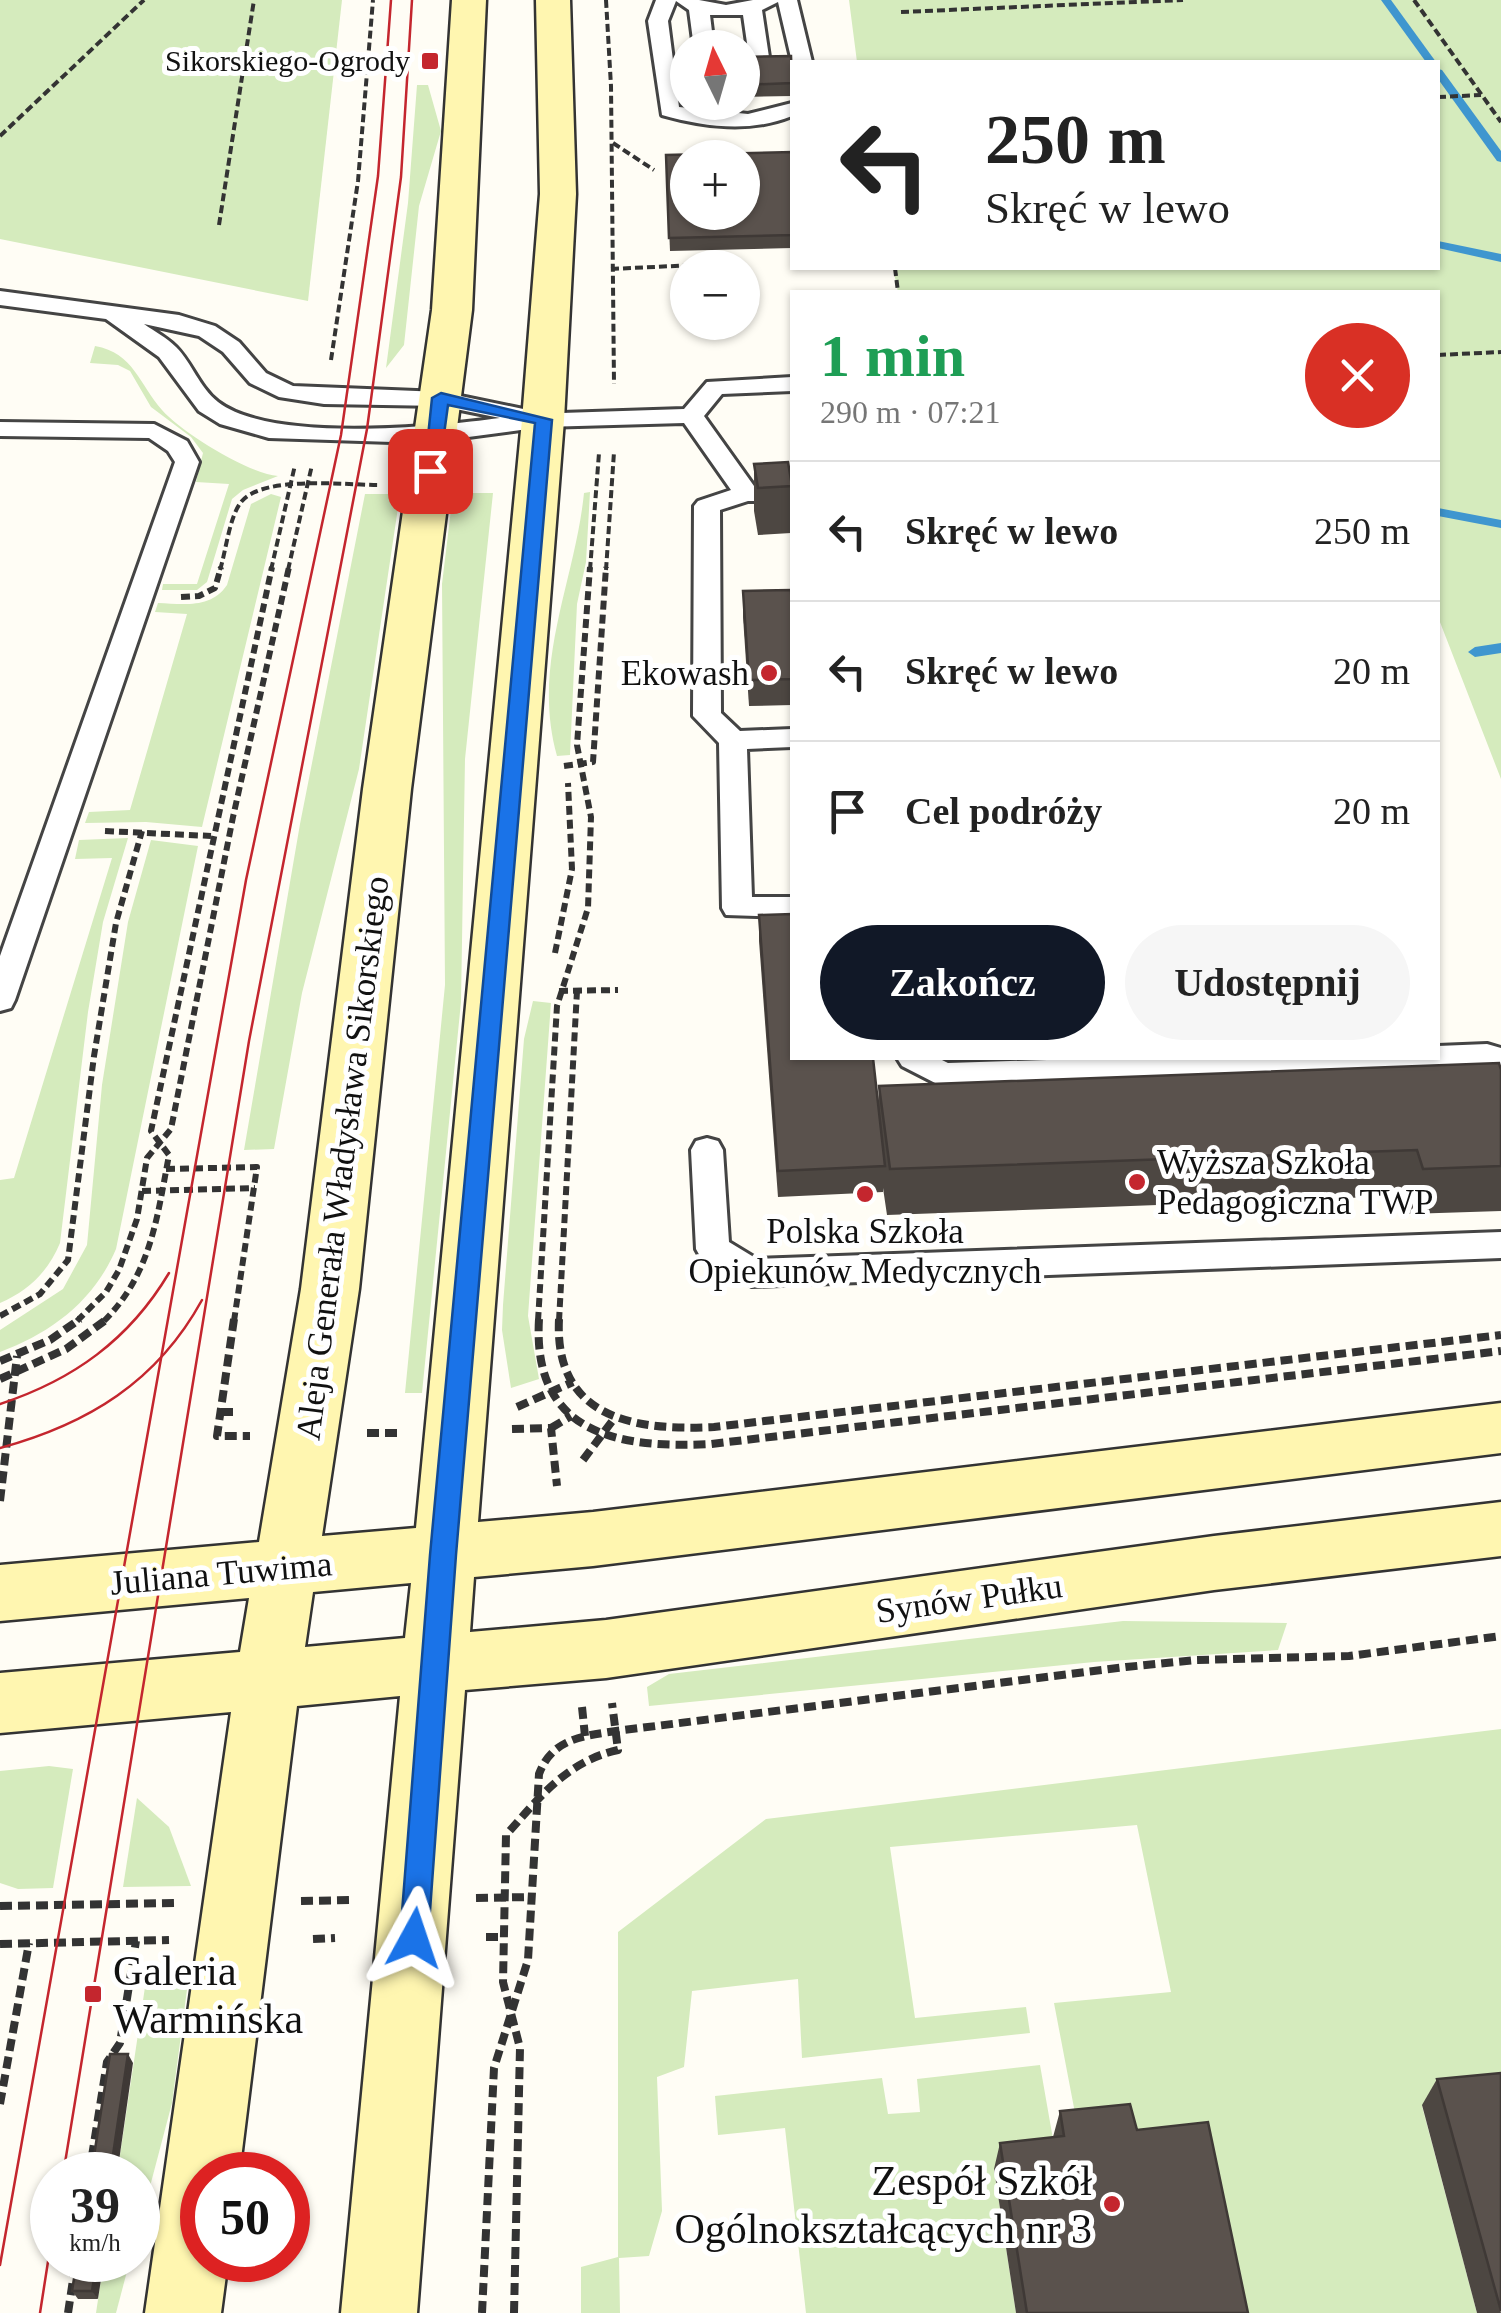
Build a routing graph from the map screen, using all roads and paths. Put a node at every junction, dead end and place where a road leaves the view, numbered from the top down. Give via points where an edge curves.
1 (144, 0) edge
2 (254, 0) edge
3 (374, 0) edge
4 (468, 0) edge
5 (554, 0) edge
6 (606, 0) edge
7 (666, 0) edge
8 (787, 0) edge
9 (1183, 0) edge
10 (1414, 0) edge
11 (761, 4) edge
12 (692, 5) edge
13 (901, 12) dead end
14 (699, 30) edge
15 (756, 30) edge
16 (760, 58) edge
17 (801, 59) edge
18 (663, 61) junction
19 (670, 61) edge
20 (1482, 95) junction
21 (1441, 97) edge
22 (790, 111) edge
23 (1501, 122) edge
24 (0, 136) edge
25 (612, 142) junction
26 (654, 170) dead end
27 (219, 224) dead end
28 (670, 267) edge
29 (610, 269) junction
30 (0, 298) edge
31 (110, 311) junction
32 (1501, 352) edge
33 (1440, 355) edge
34 (329, 372) dead end
35 (790, 384) edge
36 (691, 416) junction
37 (438, 417) junction
38 (544, 420) junction
39 (0, 429) edge
40 (608, 429) junction
41 (315, 450) dead end
42 (296, 460) dead end
43 (581, 484) dead end
44 (598, 484) junction
45 (612, 484) junction
46 (290, 486) junction
47 (308, 486) junction
48 (386, 486) dead end
49 (746, 493) junction
50 (790, 494) edge
51 (172, 597) dead end
52 (790, 738) edge
53 (732, 740) junction
54 (579, 764) junction
55 (103, 831) dead end
56 (142, 832) junction
57 (211, 836) junction
58 (790, 907) edge
59 (552, 962) dead end
60 (618, 990) dead end
61 (542, 991) dead end
62 (561, 991) junction
63 (576, 991) junction
64 (0, 1000) edge
65 (1440, 1057) edge
66 (917, 1060) edge
67 (1298, 1060) edge
68 (1501, 1060) edge
69 (1248, 1061) edge
70 (159, 1142) junction
71 (707, 1150) dead end
72 (166, 1169) junction
73 (254, 1188) junction
74 (162, 1190) junction
75 (142, 1191) junction
76 (1501, 1245) edge
77 (0, 1316) edge
78 (1501, 1336) edge
79 (1501, 1351) edge
80 (17, 1356) junction
81 (0, 1361) edge
82 (15, 1374) junction
83 (0, 1379) edge
84 (573, 1382) junction
85 (554, 1391) junction
86 (516, 1408) dead end
87 (221, 1412) junction
88 (236, 1412) dead end
89 (571, 1416) junction
90 (613, 1420) junction
91 (550, 1428) junction
92 (1501, 1428) edge
93 (530, 1429) dead end
94 (232, 1436) dead end
95 (600, 1437) junction
96 (552, 1446) dead end
97 (583, 1460) dead end
98 (0, 1501) edge
99 (1501, 1530) edge
100 (443, 1555) junction
101 (289, 1568) junction
102 (0, 1593) edge
103 (1501, 1636) edge
104 (437, 1666) junction
105 (268, 1679) junction
106 (610, 1687) dead end
107 (581, 1701) dead end
108 (0, 1703) edge
109 (616, 1731) junction
110 (585, 1736) junction
111 (537, 1802) junction
112 (532, 1897) junction
113 (487, 1898) dead end
114 (504, 1898) junction
115 (314, 1900) dead end
116 (340, 1900) dead end
117 (179, 1902) dead end
118 (0, 1906) edge
119 (486, 1937) dead end
120 (502, 1937) junction
121 (335, 1938) dead end
122 (313, 1939) dead end
123 (174, 1940) dead end
124 (136, 1941) junction
125 (30, 1943) junction
126 (0, 1944) edge
127 (512, 2011) junction
128 (0, 2104) edge
129 (93, 2152) edge
130 (73, 2282) edge
131 (68, 2313) edge
132 (183, 2313) edge
133 (379, 2313) edge
134 (482, 2313) edge
135 (514, 2313) edge

1 - 24 path
2 - 27 path
3 - 34 path via 358,181
4 - 37 main road, Aleja Generała Władysława Sikorskiego via 455,260
5 - 38 main road via 558,194
6 - 25 path
7 - 18 lane via 658,20
8 - 17 lane
9 - 13 path
10 - 20 path
11 - 12 lane
11 - 15 lane
12 - 14 lane
16 - 17 lane
18 - 19 lane
18 - 22 lane via 669,111 695,120
20 - 21 path
20 - 23 path
25 - 26 path
25 - 29 path
28 - 29 path
29 - 40 path
30 - 31 lane
31 - 37 lane via 207,331 258,378 287,392
31 - 37 lane via 168,352 200,399 241,423 290,434
32 - 33 path
35 - 36 lane via 714,388
36 - 40 lane
36 - 49 lane
37 - 38 lane
37 - 38 lane
37 - 101 main road, Aleja Generała Władysława Sikorskiego
38 - 40 lane
38 - 100 main road
39 - 64 lane via 154,432 178,446 187,462
40 - 44 path
40 - 45 path
41 - 47 path
42 - 46 path
43 - 44 path
44 - 45 path
44 - 54 path
45 - 54 path via 593,762
46 - 47 path
46 - 51 path via 258,490 242,500 211,591
46 - 57 path
47 - 48 path
47 - 70 path via 172,1129
49 - 50 lane
49 - 53 lane via 707,506 707,716
52 - 53 lane
53 - 58 lane via 738,908
54 - 59 path via 564,765 573,824 570,885
54 - 62 path via 591,817 588,908
55 - 56 path
56 - 57 path
56 - 77 path via 116,923 68,1260 33,1300
57 - 70 path via 151,1131
60 - 63 path
61 - 62 path
62 - 63 path
62 - 85 path via 538,1328
63 - 84 path via 558,1325
65 - 68 lane
66 - 69 lane via 943,1075
67 - 69 lane
70 - 72 path via 169,1154
70 - 75 path via 149,1154
71 - 76 lane via 713,1250 752,1273
72 - 73 path via 258,1167
72 - 74 path
73 - 74 path
73 - 87 path
74 - 75 path
74 - 82 path via 146,1262 127,1296 72,1346
75 - 80 path via 114,1284 56,1338
78 - 90 path via 714,1427 644,1428
79 - 95 path via 711,1444 647,1446
80 - 81 path
80 - 82 path
82 - 83 path
82 - 98 path
84 - 85 path
84 - 90 path via 591,1407
85 - 86 path
85 - 89 path
87 - 88 path
87 - 94 path via 217,1436
89 - 91 path
89 - 95 path
90 - 95 path
91 - 93 path
91 - 96 path
92 - 100 main road
95 - 97 path
99 - 104 main road, Synów Pułku via 1214,1563 606,1650
100 - 101 main road, Juliana Tuwima
100 - 104 main road
101 - 102 main road, Juliana Tuwima
101 - 105 main road, Aleja Generała Władysława Sikorskiego
103 - 109 path via 1349,1656 1161,1663
104 - 105 main road
104 - 133 main road
105 - 108 main road
105 - 132 main road, Aleja Generała Władysława Sikorskiego
106 - 109 path
107 - 110 path
109 - 110 path
109 - 111 path via 618,1750 581,1758
110 - 111 path via 549,1751
111 - 112 path
111 - 114 path via 506,1834
112 - 114 path
112 - 127 path via 525,1978
113 - 114 path
114 - 120 path
115 - 116 path
117 - 118 path
119 - 120 path
120 - 127 path via 503,1982
121 - 122 path
123 - 124 path
124 - 125 path
124 - 129 path
125 - 126 path
125 - 128 path
127 - 134 path via 494,2068
127 - 135 path via 520,2048
130 - 131 path

